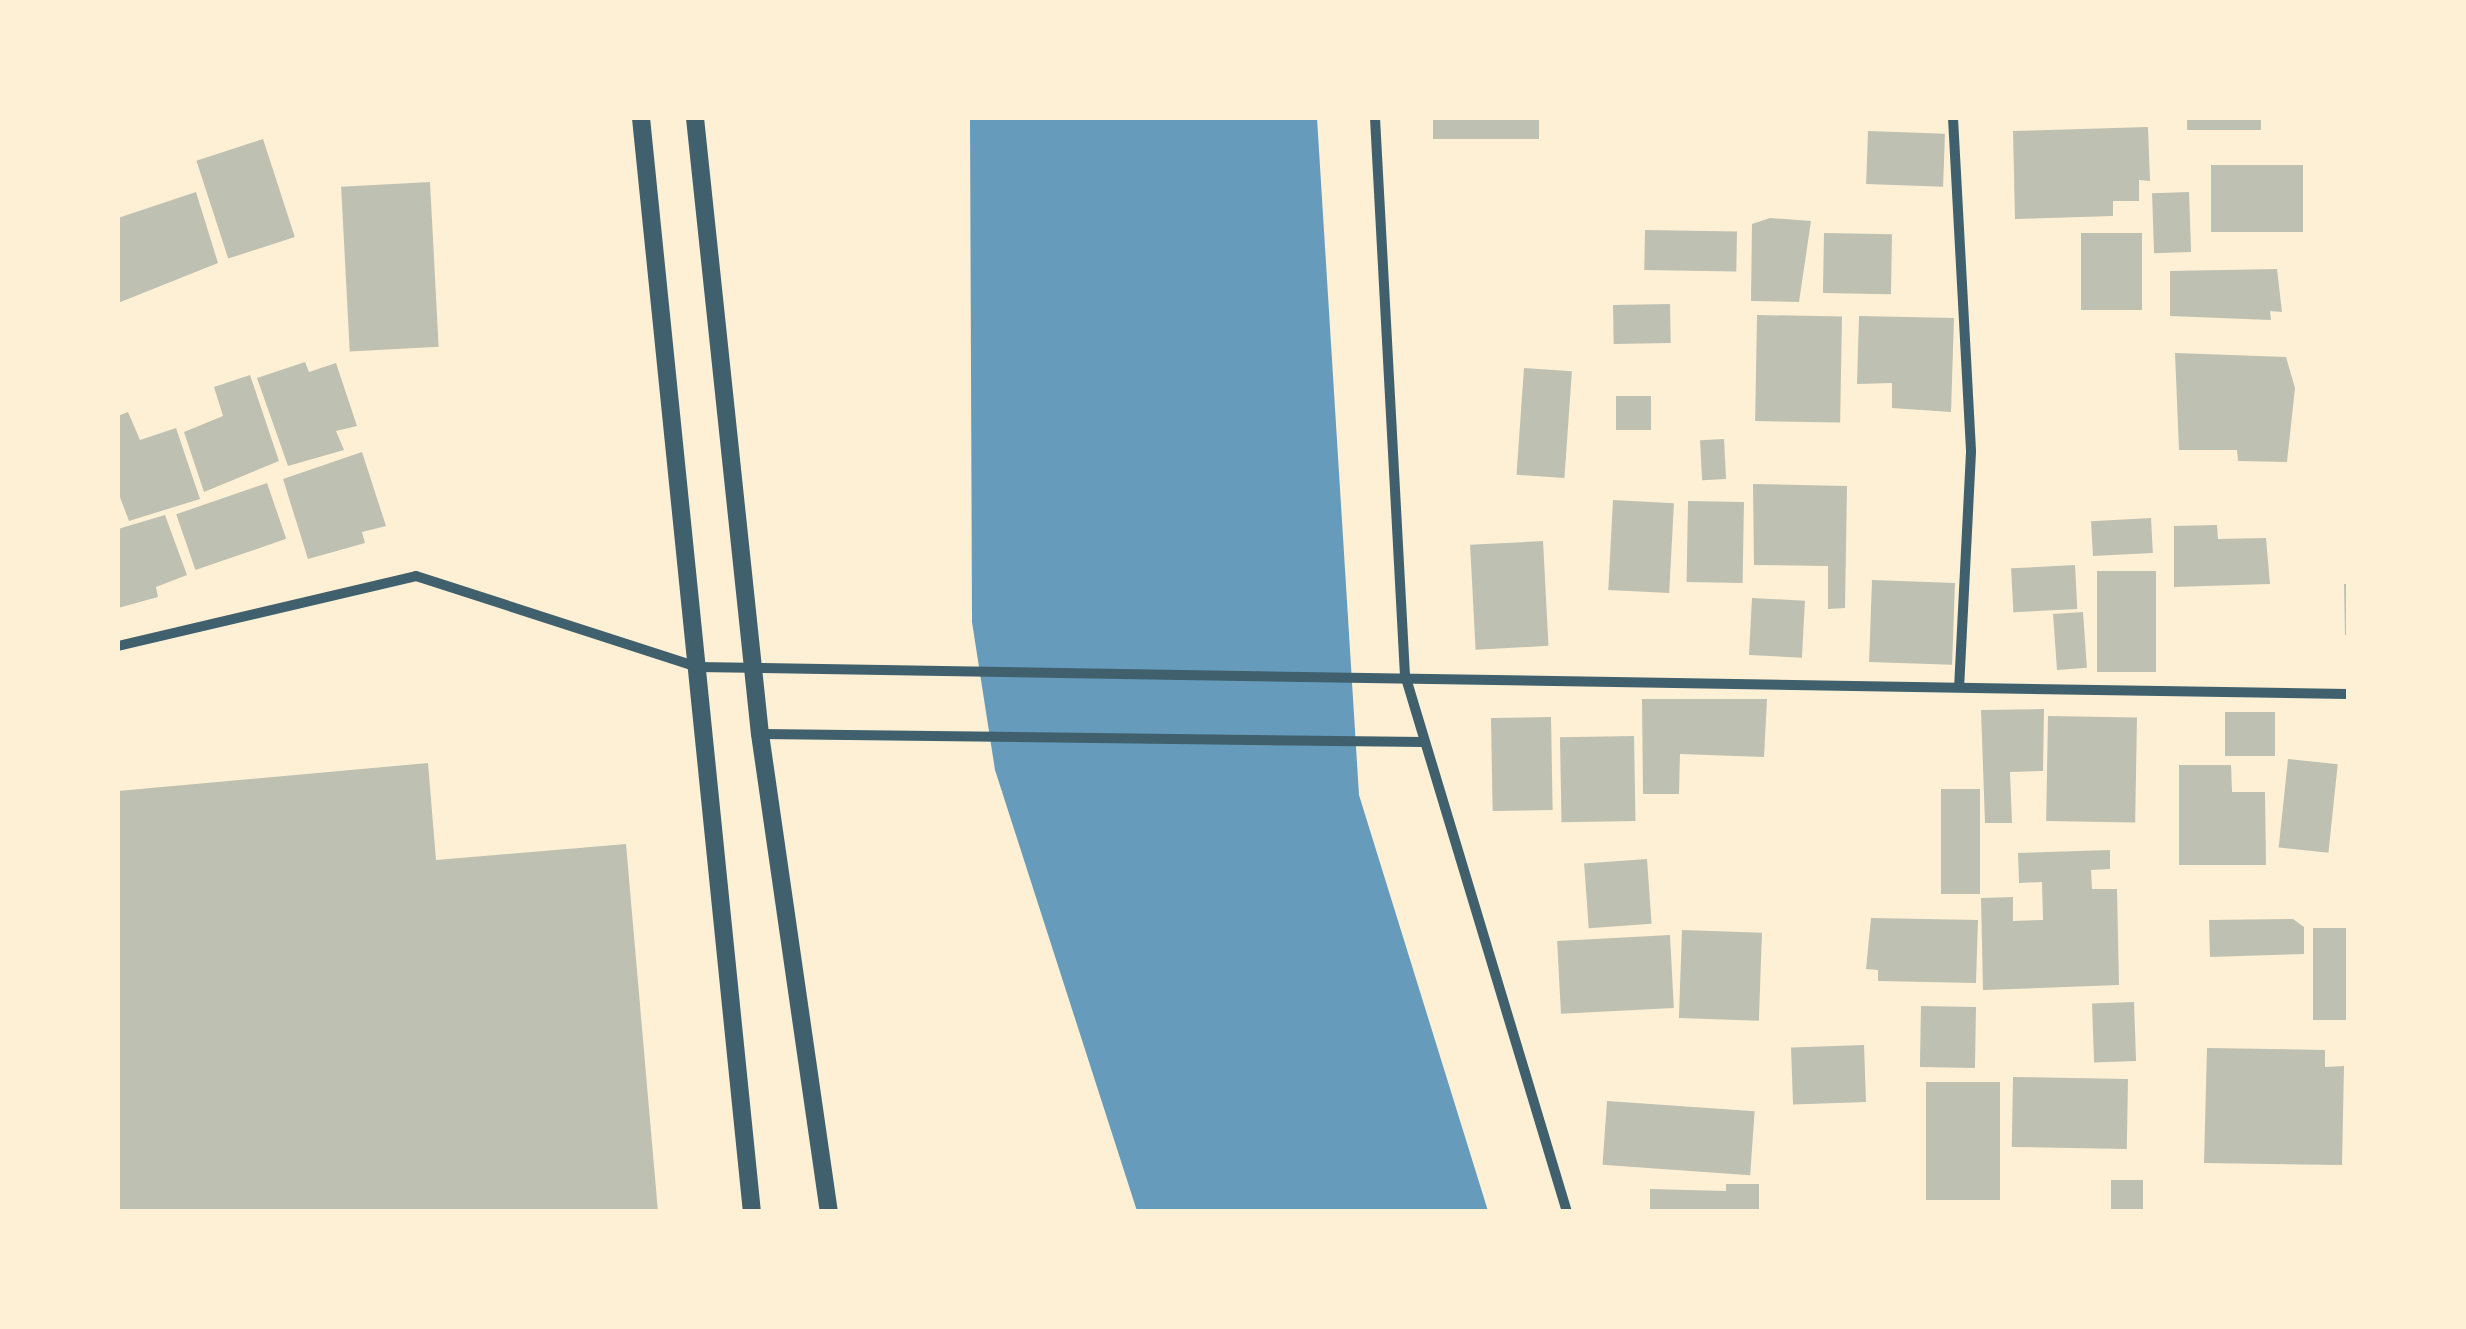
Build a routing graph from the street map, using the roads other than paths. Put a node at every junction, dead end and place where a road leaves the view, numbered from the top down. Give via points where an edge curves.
1 (640, 118) edge
2 (695, 118) edge
3 (1375, 118) edge
4 (1953, 118) edge
5 (118, 646) edge
6 (697, 667) junction
7 (754, 668) junction
8 (1405, 675) junction
9 (1959, 686) junction
10 (2348, 694) edge
11 (760, 734) junction
12 (1424, 742) junction
13 (752, 1212) edge
14 (829, 1212) edge
15 (1567, 1212) edge

1 - 6 street
2 - 7 street
3 - 8 street
4 - 9 street via 1971,452
5 - 6 street via 416,576
6 - 7 street
6 - 13 street
7 - 8 street
7 - 11 street
8 - 9 street
8 - 12 street
9 - 10 street
11 - 12 street
11 - 14 street
12 - 15 street

